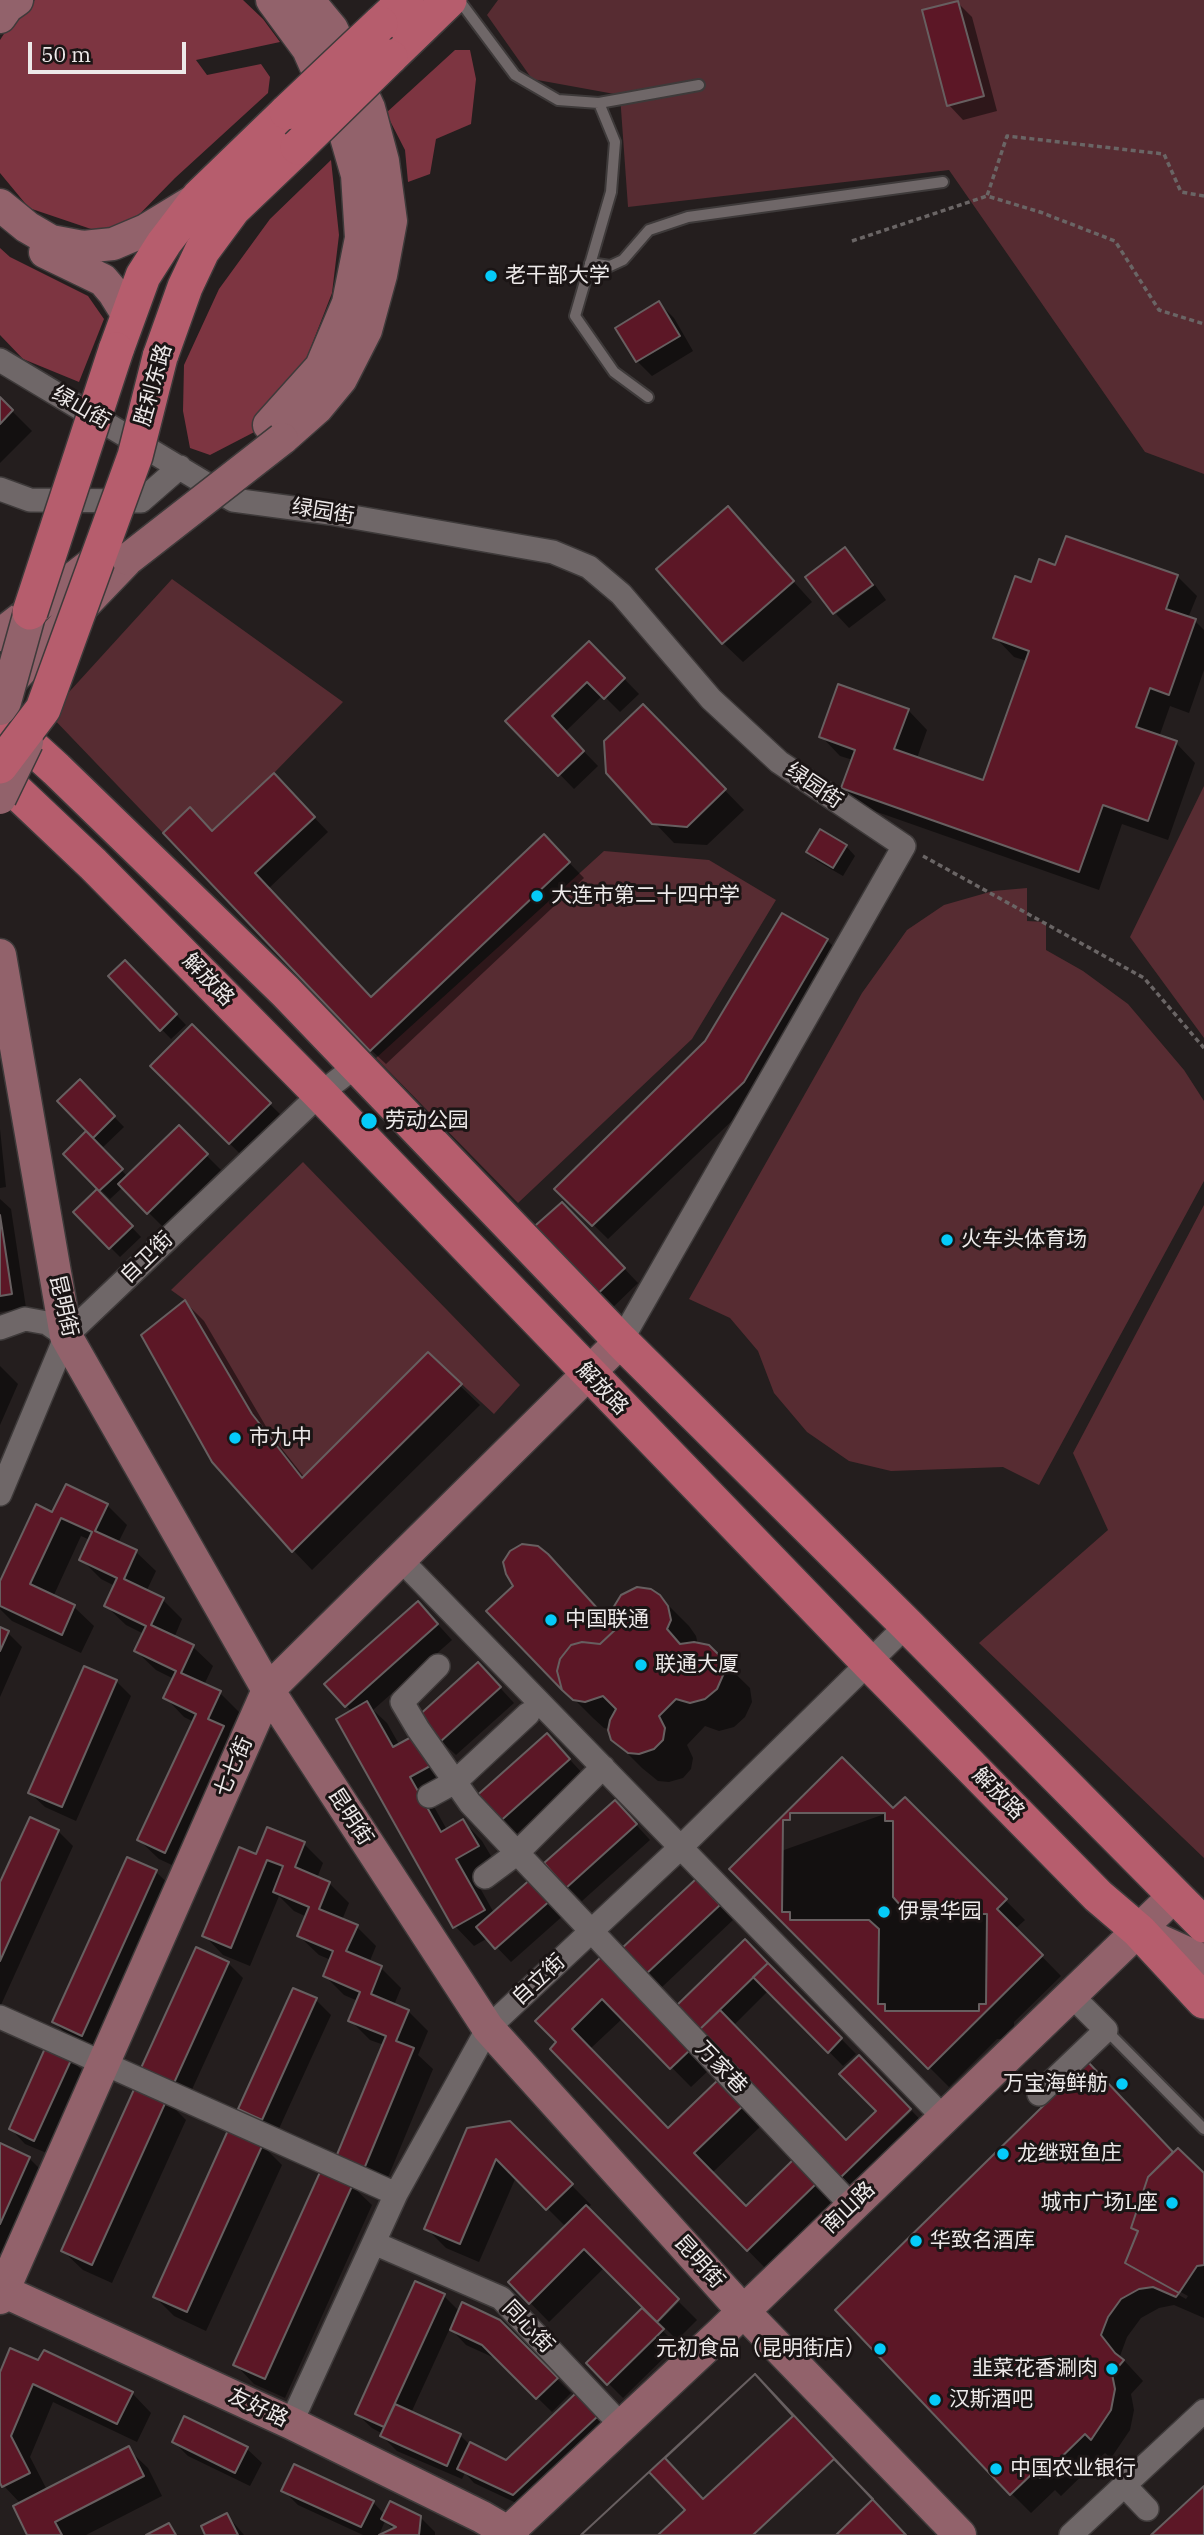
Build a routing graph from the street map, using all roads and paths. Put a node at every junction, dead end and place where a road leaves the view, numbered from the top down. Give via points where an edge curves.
1 (17, 0) edge
2 (272, 0) edge
3 (308, 0) edge
4 (406, 0) edge
5 (449, 0) edge
6 (459, 0) edge
7 (0, 16) edge
8 (385, 40) junction
9 (699, 85) dead end
10 (599, 103) junction
11 (943, 182) dead end
12 (987, 196) junction
13 (199, 197) junction
14 (1204, 197) edge
15 (0, 205) edge
16 (0, 222) edge
17 (852, 241) dead end
18 (590, 263) junction
19 (127, 314) junction
20 (1204, 324) edge
21 (0, 360) edge
22 (648, 397) dead end
23 (275, 432) junction
24 (180, 467) junction
25 (0, 489) edge
26 (233, 500) joint
27 (124, 550) junction
28 (30, 612) junction
29 (0, 635) edge
30 (0, 658) edge
31 (0, 692) edge
32 (0, 709) edge
33 (43, 709) junction
34 (0, 718) edge
35 (0, 766) edge
36 (0, 776) edge
37 (0, 798) edge
38 (904, 846) junction
39 (0, 955) edge
40 (1204, 1048) edge
41 (356, 1066) junction
42 (320, 1094) junction
43 (0, 1328) edge
44 (66, 1336) junction
45 (621, 1341) junction
46 (587, 1374) junction
47 (0, 1494) edge
48 (401, 1560) junction
49 (907, 1625) junction
50 (869, 1663) junction
51 (438, 1666) dead end
52 (268, 1690) junction
53 (528, 1714) dead end
54 (603, 1768) junction
55 (455, 1782) junction
56 (429, 1796) dead end
57 (680, 1848) junction
58 (516, 1854) junction
59 (485, 1877) dead end
60 (1175, 1895) junction
61 (1204, 1925) edge
62 (1139, 1931) junction
63 (590, 1932) junction
64 (1204, 1965) edge
65 (1071, 1995) junction
66 (1204, 2001) edge
67 (0, 2017) edge
68 (488, 2028) junction
69 (1105, 2030) junction
70 (103, 2064) junction
71 (1039, 2094) dead end
72 (944, 2118) junction
73 (1204, 2129) edge
74 (396, 2194) junction
75 (851, 2205) junction
76 (374, 2243) junction
77 (1, 2293) edge
78 (743, 2311) junction
79 (1204, 2411) edge
80 (291, 2423) junction
81 (622, 2426) junction
82 (1124, 2485) junction
83 (1146, 2509) dead end
84 (509, 2534) edge
85 (960, 2535) edge
86 (1071, 2535) edge

1 - 7 main road
2 - 23 main road via 308,49 344,130 357,176 361,238 348,303 321,367
3 - 23 main road via 332,29 369,108 383,161 391,221 366,330 341,379 317,408
4 - 8 main road, 胜利东路
5 - 8 main road
6 - 10 lane via 515,75 558,100
8 - 13 main road, 胜利东路, bridge via 287,112
8 - 33 main road, 胜利东路, bridge via 298,147 233,209 202,251 160,357 135,456
9 - 10 lane
10 - 18 lane via 615,142 611,192
11 - 18 lane via 688,217 649,230 624,260 610,266
12 - 14 path via 1007,136 1164,154 1181,192
12 - 17 path
12 - 20 path via 1115,241 1159,310
13 - 15 main road via 146,230 113,244 83,247 51,241
13 - 19 main road, 胜利东路 via 143,276
16 - 19 main road via 36,248 103,280
18 - 22 lane via 575,316 614,372
19 - 28 main road, 胜利东路, bridge
21 - 24 street, 绿山街
23 - 27 main road
24 - 25 street via 141,501 30,500
24 - 26 street, 绿山街
26 - 38 street, 绿园街 via 553,552 589,567 621,594 711,699 779,762
27 - 29 main road
27 - 31 main road
28 - 30 main road, 胜利东路
28 - 32 main road, bridge
33 - 35 main road, 胜利东路, bridge
33 - 37 main road, bridge
34 - 41 main road
36 - 42 main road, 解放路
38 - 40 path via 1143,978
38 - 45 street
39 - 44 main road, 昆明街
41 - 42 street, 自卫街
41 - 45 main road
42 - 44 street, 自卫街
42 - 46 main road, 解放路
43 - 44 street via 24,1319 47,1323
44 - 47 street, 自卫街
44 - 52 main road, 昆明街
45 - 46 main road, 七七街
45 - 49 main road
46 - 48 main road, 七七街
46 - 50 main road, 解放路
48 - 52 main road, 七七街
48 - 54 street
49 - 50 street, 自立街
49 - 60 main road
50 - 57 street, 自立街
50 - 62 main road, 解放路 via 1098,1896
51 - 55 street, 万家巷 via 402,1702
52 - 68 main road, 昆明街
52 - 70 main road, 七七街
53 - 55 street
54 - 57 street
54 - 58 street
55 - 56 street
55 - 58 street, 万家巷
57 - 63 street, 自立街
57 - 72 street
58 - 59 street
58 - 63 street, 万家巷
60 - 61 main road
60 - 62 main road, 南山路
62 - 64 main road
62 - 65 main road, 南山路
62 - 66 main road, 解放路
63 - 68 street, 自立街
63 - 75 street, 万家巷
65 - 69 street
65 - 72 main road, 南山路
67 - 70 street
68 - 74 street, 自立街
68 - 78 main road, 昆明街
69 - 71 street
69 - 73 lane
70 - 74 street
70 - 77 main road, 七七街
72 - 75 main road, 南山路
74 - 76 street, 自立街
75 - 78 main road, 南山路
76 - 80 street, 自立街
76 - 81 street, 同心街 via 501,2298
77 - 80 main road, 友好路
78 - 81 main road, 南山路
78 - 85 main road, 昆明街
79 - 82 street
80 - 84 main road, 友好路
81 - 84 main road, 南山路
82 - 83 street
82 - 86 street

